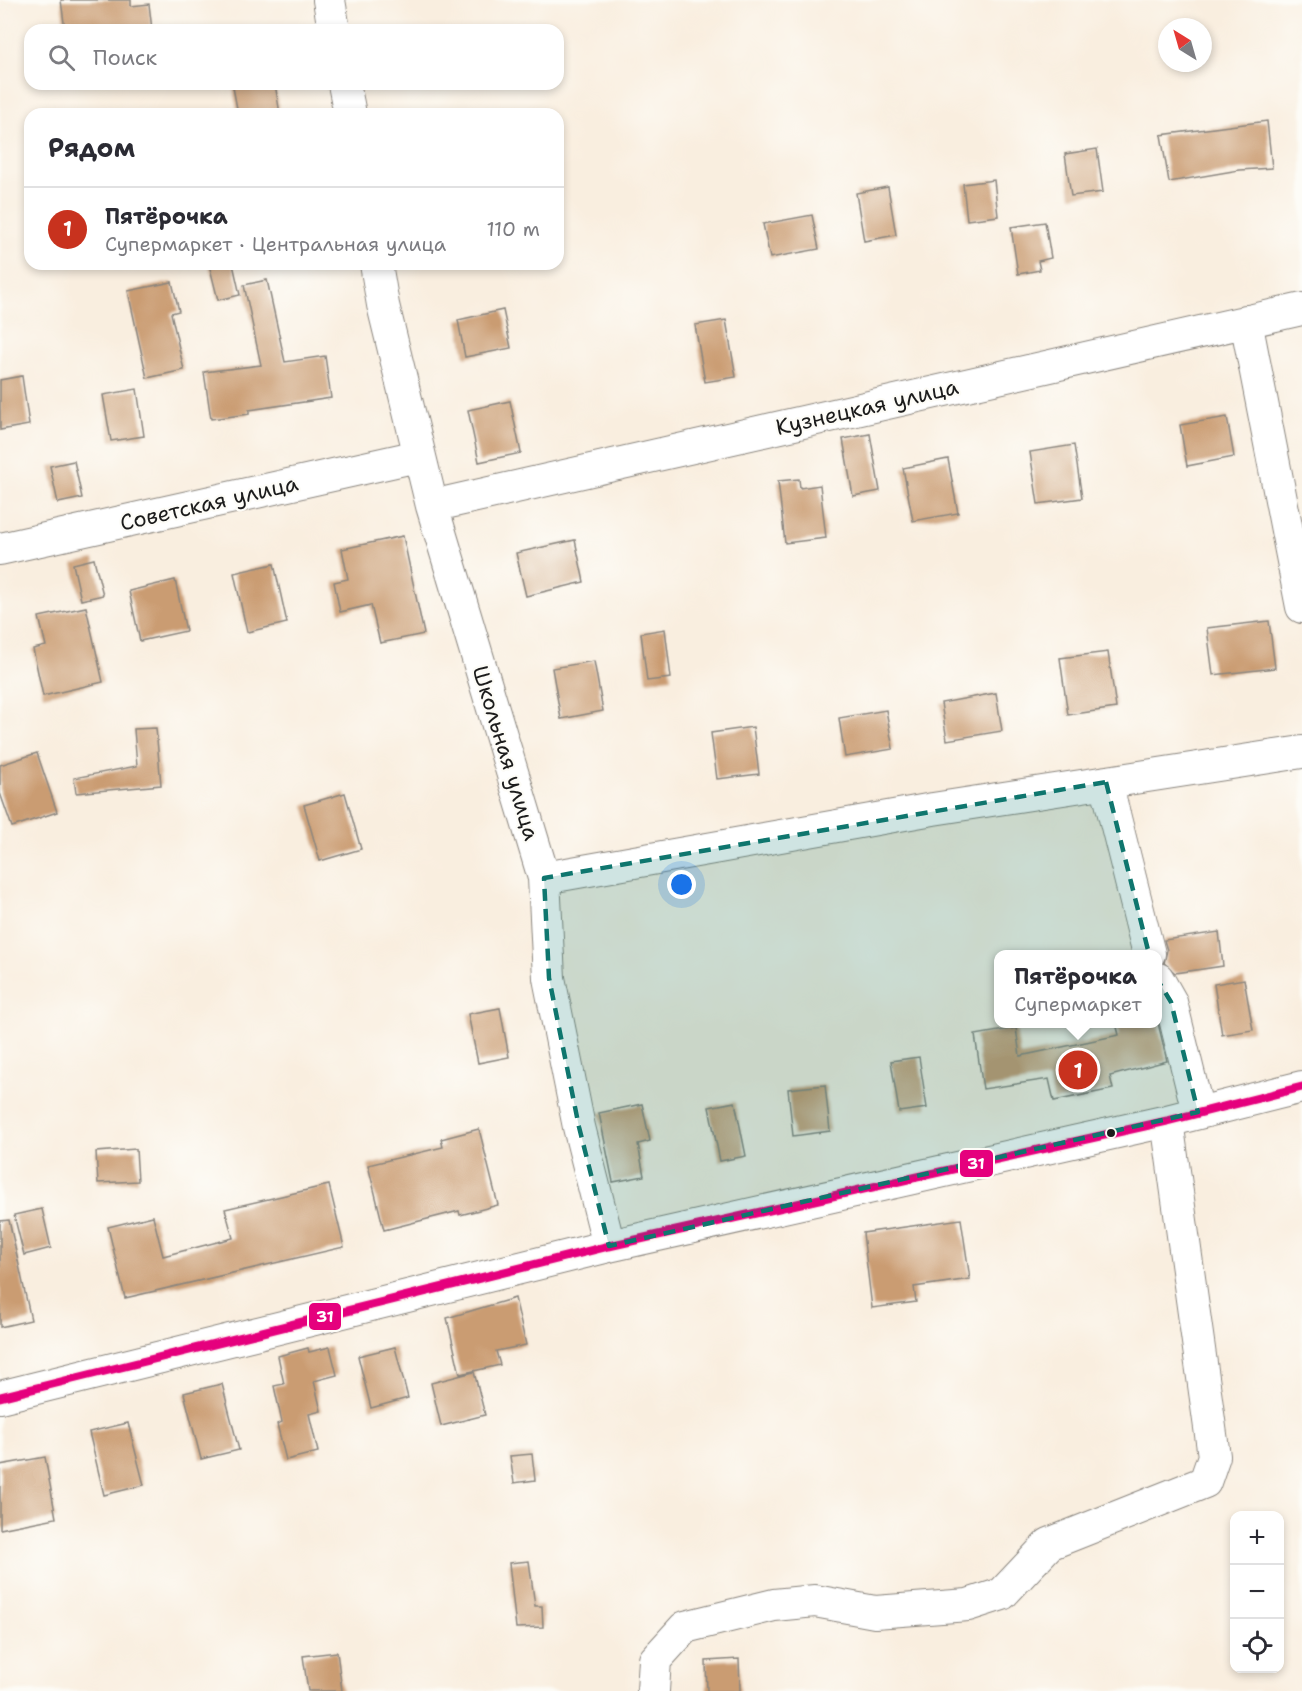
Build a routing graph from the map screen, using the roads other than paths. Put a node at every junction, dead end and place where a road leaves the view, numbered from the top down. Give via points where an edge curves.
1 (329, 0) edge
2 (333, 24) edge
3 (345, 90) edge
4 (349, 108) edge
5 (377, 270) edge
6 (1302, 309) edge
7 (1246, 321) junction
8 (418, 456) junction
9 (432, 506) junction
10 (0, 549) edge
11 (1302, 607) edge
12 (1302, 753) edge
13 (1106, 782) junction
14 (544, 878) junction
15 (1148, 950) edge
16 (1162, 987) edge
17 (1302, 1088) edge
18 (1198, 1112) junction
19 (1167, 1121) junction
20 (609, 1246) junction
21 (0, 1397) edge
22 (653, 1691) edge

1 - 2 street
3 - 4 street
5 - 8 street, Школьная улица
6 - 7 street, Кузнецкая улица
7 - 9 street, Кузнецкая улица
7 - 11 street
8 - 9 street, Школьная улица
8 - 10 street, Советская улица
9 - 14 street, Школьная улица
12 - 13 street
13 - 14 street
13 - 15 street
14 - 20 street, Школьная улица via 549,978 579,1127
16 - 18 street via 1171,1002
17 - 18 street
18 - 19 street
19 - 20 street
19 - 22 street via 1214,1456 1205,1482 1049,1544 1002,1594 968,1605 875,1612 815,1601 774,1605 685,1627 655,1660
20 - 21 street

